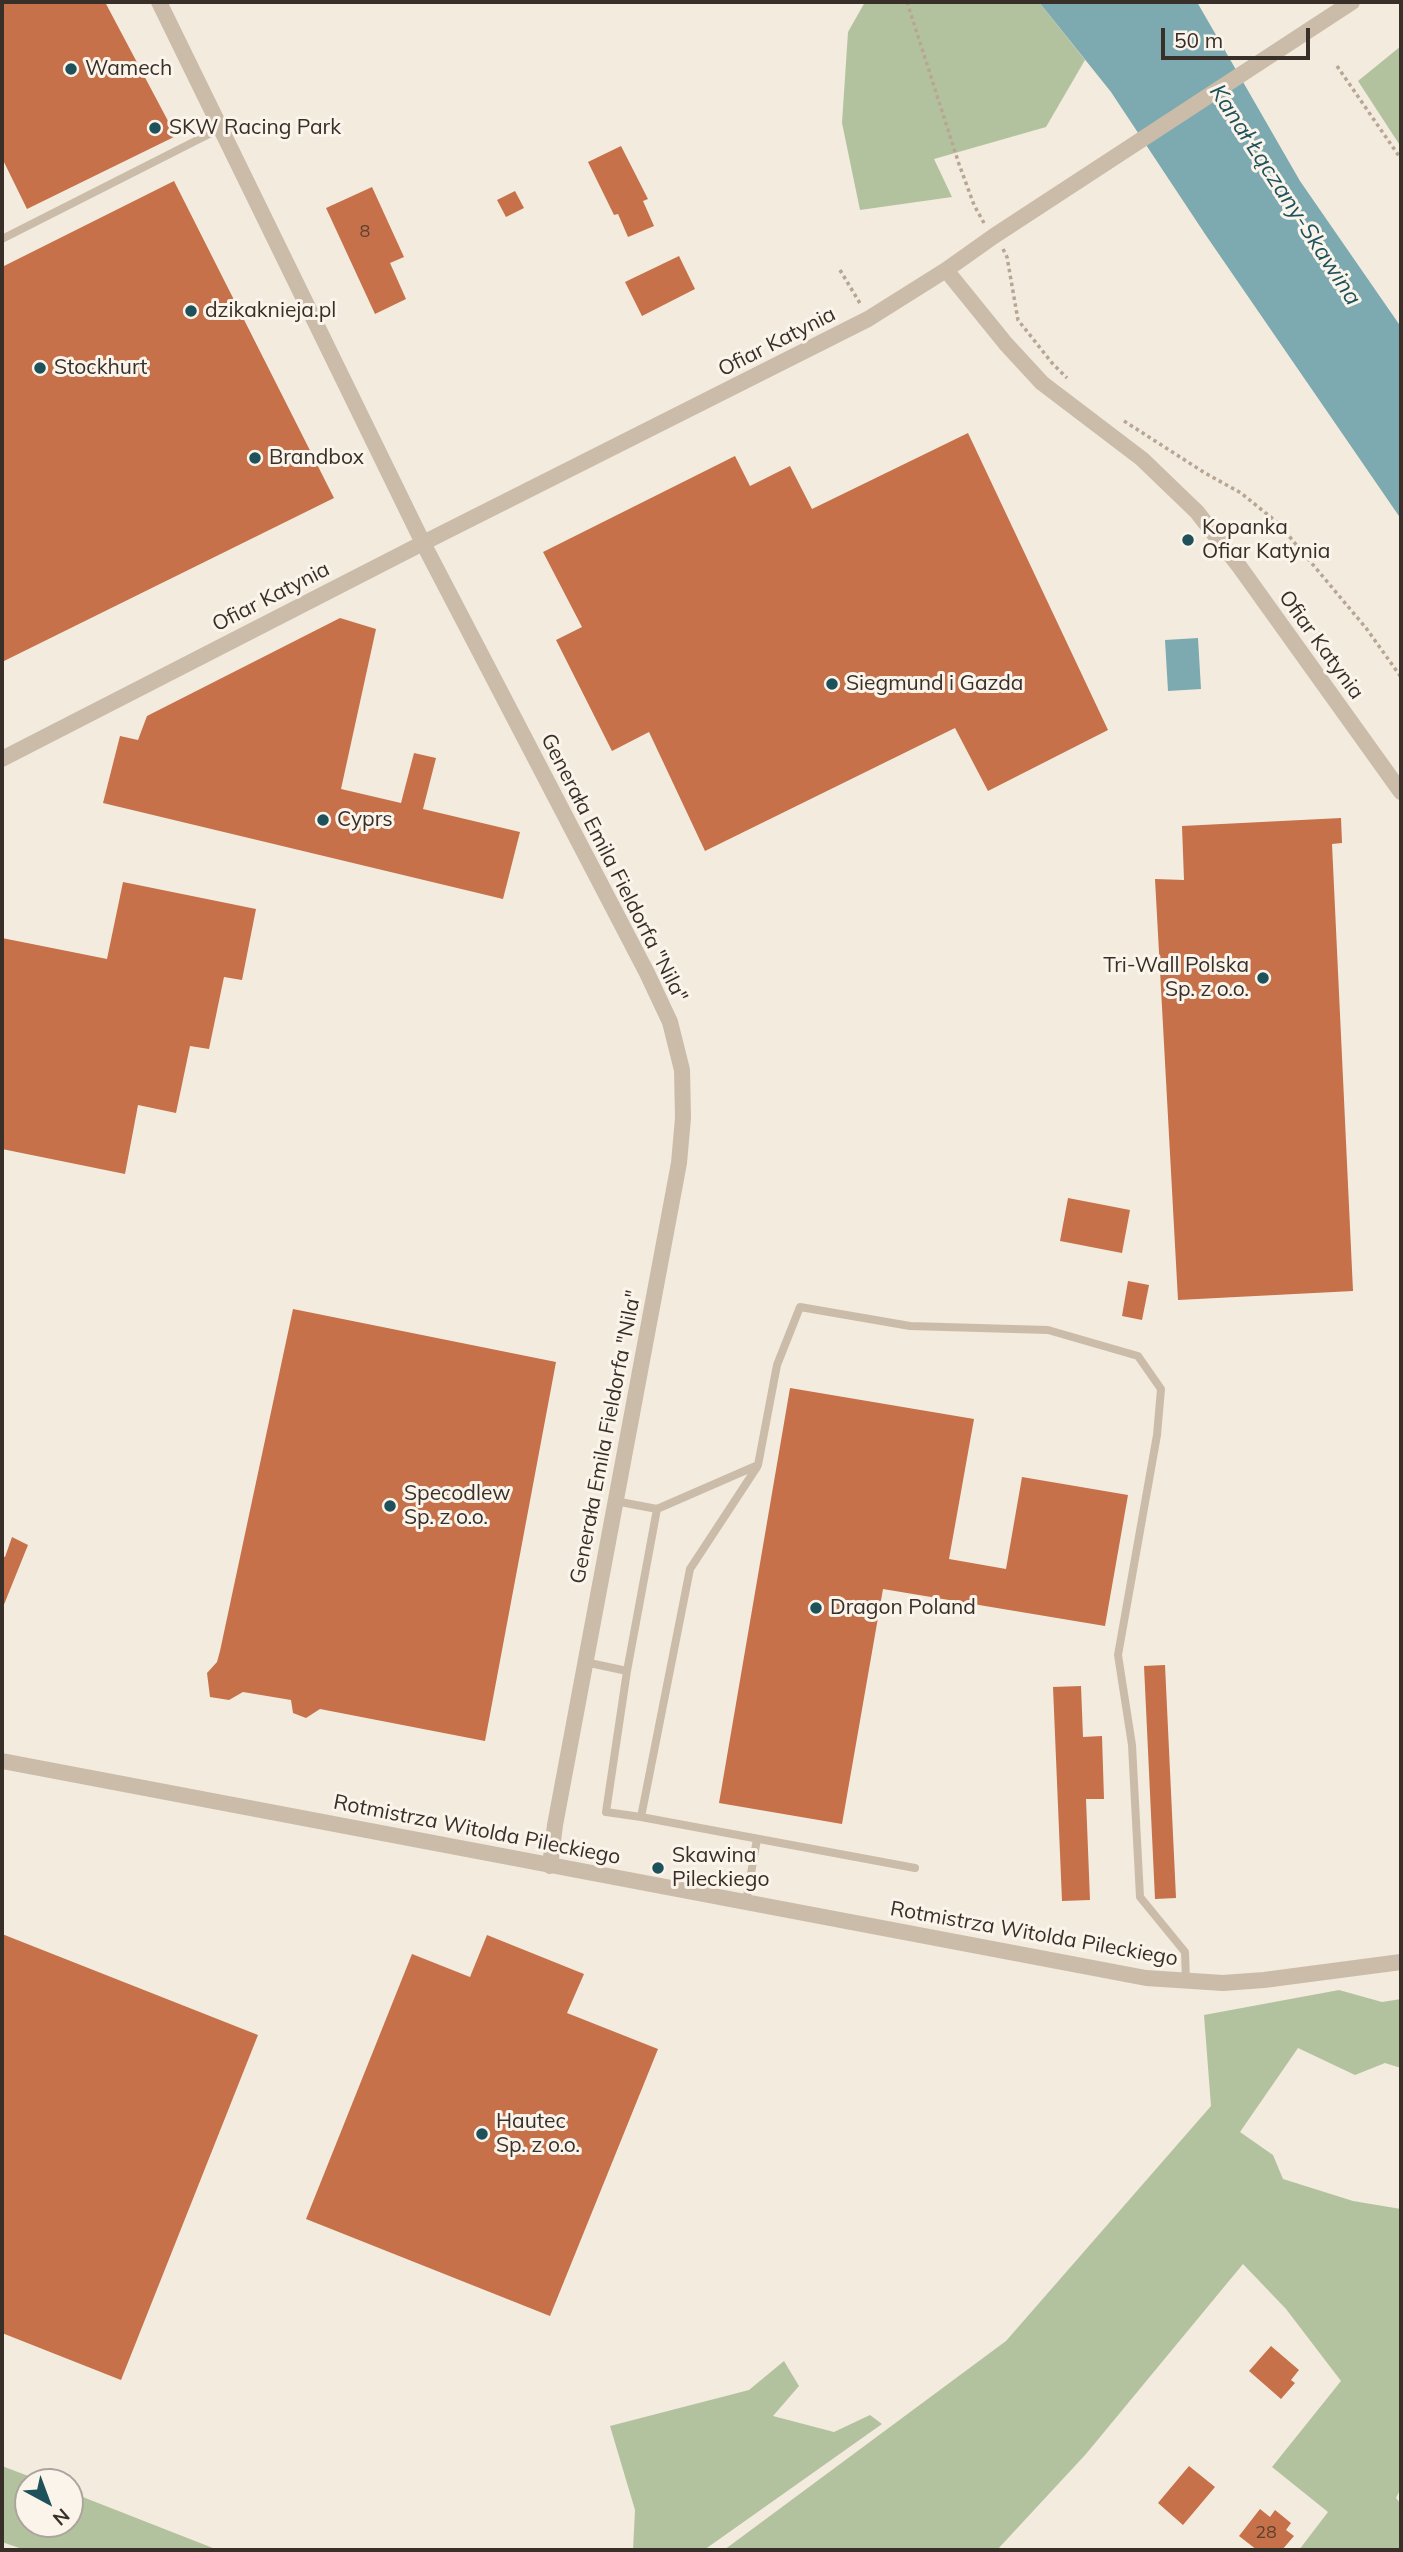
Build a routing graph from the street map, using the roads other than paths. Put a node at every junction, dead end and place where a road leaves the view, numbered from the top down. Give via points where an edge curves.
1 (159, 2) edge
2 (1352, 2) edge
3 (220, 128) junction
4 (2, 239) edge
5 (946, 270) junction
6 (423, 543) junction
7 (2, 759) edge
8 (1401, 792) edge
9 (758, 1465) junction
10 (615, 1501) junction
11 (657, 1509) junction
12 (585, 1662) junction
13 (627, 1671) junction
14 (2, 1761) edge
15 (641, 1817) junction
16 (757, 1839) junction
17 (550, 1866) junction
18 (915, 1868) dead end
19 (746, 1902) junction
20 (1401, 1962) edge
21 (1186, 1982) junction

1 - 3 street, Generała Emila Fieldorfa "Nila"
2 - 5 street
3 - 4 lane
3 - 6 street, Generała Emila Fieldorfa "Nila"
5 - 6 street, Ofiar Katynia via 868,319
5 - 8 street, Ofiar Katynia via 1042,383 1142,459 1197,512
6 - 7 street, Ofiar Katynia
6 - 10 street, Generała Emila Fieldorfa "Nila" via 648,973 670,1022 682,1070 679,1163
9 - 11 lane
9 - 15 lane via 690,1569
9 - 21 lane via 777,1365 800,1307 910,1326 1048,1330 1138,1356 1161,1389 1118,1656 1132,1745 1140,1897 1185,1952
10 - 11 lane
10 - 12 street, Generała Emila Fieldorfa "Nila"
11 - 13 lane
12 - 13 lane
12 - 17 street, Generała Emila Fieldorfa "Nila"
13 - 15 lane via 606,1812
14 - 17 street, Rotmistrza Witolda Pileckiego
15 - 16 lane
16 - 18 lane
16 - 19 lane
17 - 19 street, Rotmistrza Witolda Pileckiego
19 - 21 street, Rotmistrza Witolda Pileckiego
20 - 21 street, Rotmistrza Witolda Pileckiego via 1264,1980

